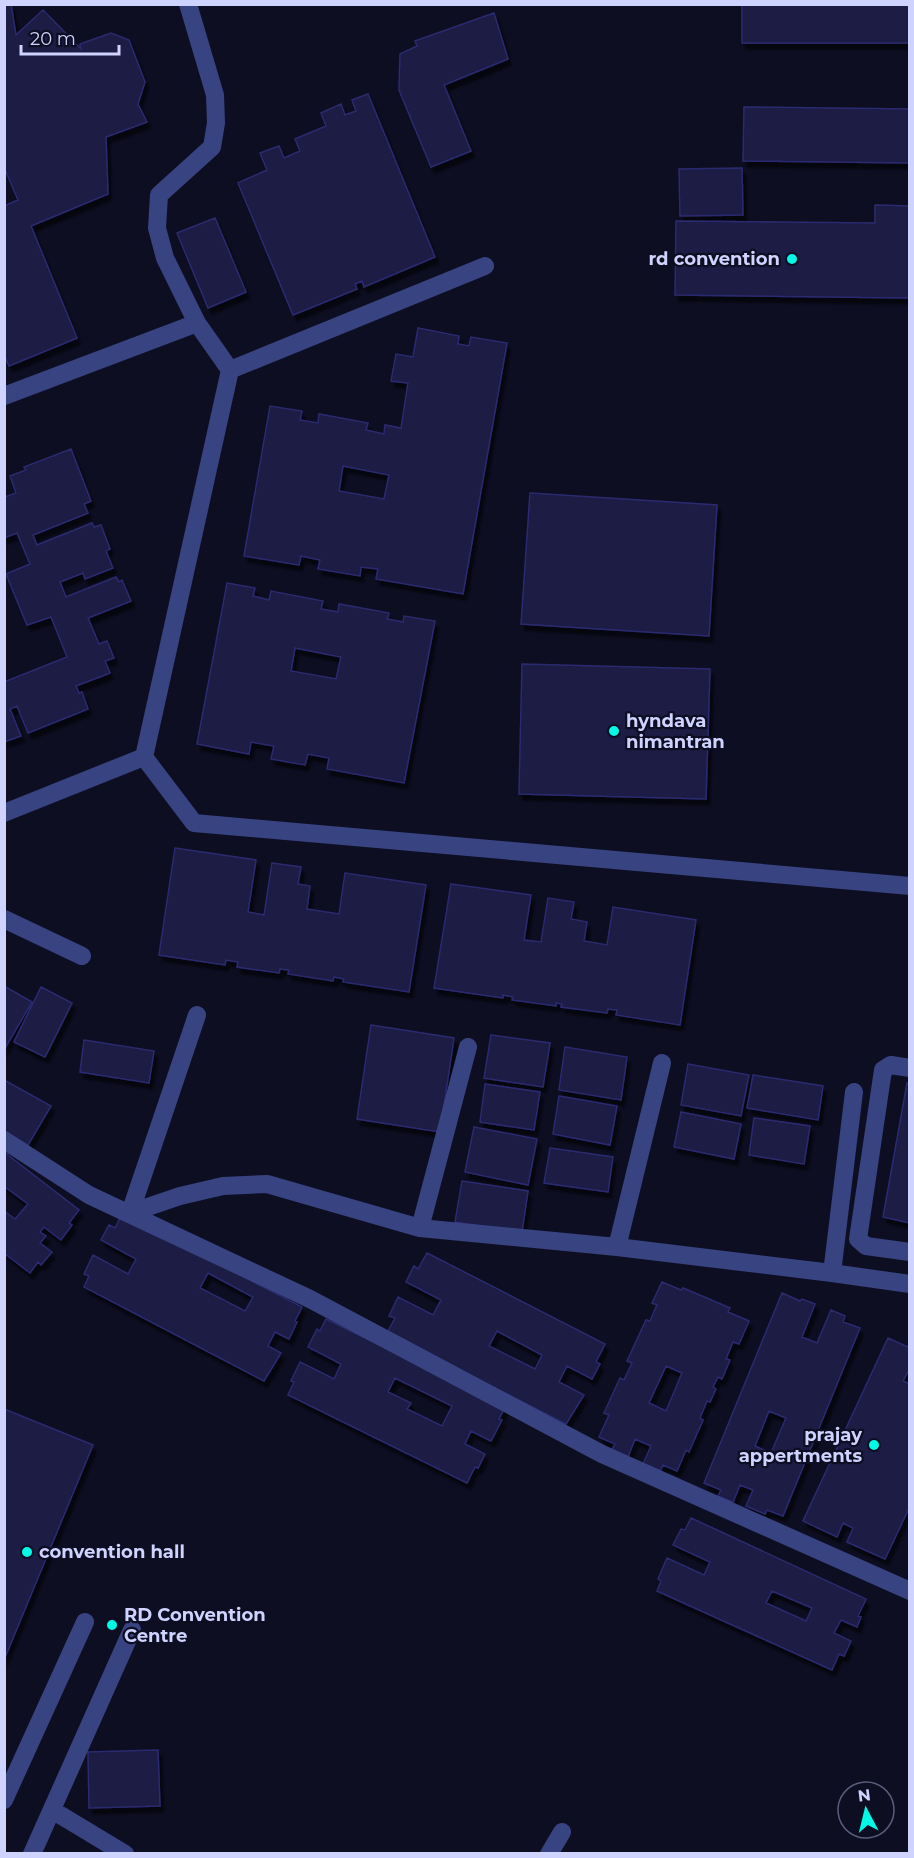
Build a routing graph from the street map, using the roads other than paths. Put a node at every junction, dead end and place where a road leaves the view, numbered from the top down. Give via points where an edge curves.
1 (188, 4) edge
2 (486, 266) dead end
3 (196, 323) junction
4 (230, 370) junction
5 (4, 396) edge
6 (144, 758) junction
7 (4, 813) edge
8 (909, 886) edge
9 (4, 919) edge
10 (82, 956) dead end
11 (197, 1015) dead end
12 (468, 1047) dead end
13 (662, 1063) dead end
14 (909, 1068) edge
15 (854, 1092) dead end
16 (4, 1140) edge
17 (129, 1213) junction
18 (420, 1228) junction
19 (617, 1247) junction
20 (909, 1252) edge
21 (832, 1273) junction
22 (909, 1284) edge
23 (909, 1591) edge
24 (85, 1622) dead end
25 (132, 1630) dead end
26 (4, 1800) edge
27 (51, 1810) junction
28 (562, 1832) dead end
29 (32, 1854) edge
30 (125, 1854) edge
31 (549, 1854) edge

1 - 3 street via 215,95 216,123 212,147 159,195 157,228 165,258
2 - 4 street
3 - 4 street
3 - 5 street
4 - 6 street
6 - 7 street
6 - 8 street via 194,823
9 - 10 street
11 - 17 street
12 - 18 street
13 - 19 street
14 - 20 street via 891,1065 883,1070 858,1239 866,1246
15 - 21 street
16 - 17 street via 89,1195
17 - 18 street via 223,1186 267,1184
17 - 23 street via 310,1299 602,1454
18 - 19 street
19 - 21 street
21 - 22 street
24 - 26 street
25 - 27 street
27 - 29 street
27 - 30 street
28 - 31 street

